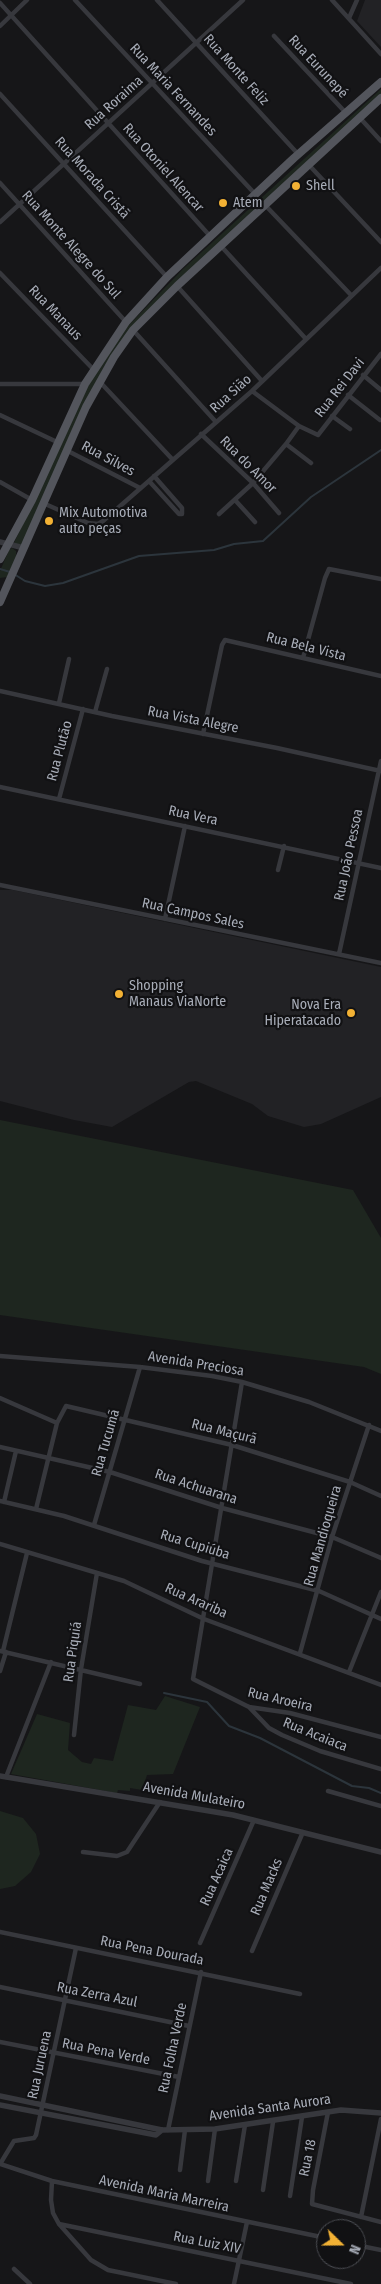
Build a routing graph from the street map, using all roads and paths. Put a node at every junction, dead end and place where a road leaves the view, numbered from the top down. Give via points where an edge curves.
1 (27, 0) edge
2 (75, 0) edge
3 (157, 0) edge
4 (243, 0) edge
5 (332, 0) edge
6 (357, 0) edge
7 (0, 3) edge
8 (11, 15) junction
9 (349, 18) junction
10 (0, 26) edge
11 (274, 36) dead end
12 (196, 43) junction
13 (381, 54) edge
14 (381, 82) edge
15 (152, 84) junction
16 (0, 94) edge
17 (381, 98) edge
18 (346, 113) junction
19 (360, 118) junction
20 (108, 124) junction
21 (381, 141) edge
22 (298, 154) junction
23 (63, 164) junction
24 (308, 164) junction
25 (0, 183) edge
26 (256, 195) junction
27 (19, 204) junction
28 (265, 205) junction
29 (0, 222) edge
30 (210, 236) junction
31 (381, 242) edge
32 (220, 245) junction
33 (381, 268) edge
34 (0, 273) edge
35 (167, 277) junction
36 (177, 286) junction
37 (351, 295) junction
38 (126, 322) junction
39 (133, 330) junction
40 (306, 339) junction
41 (381, 356) edge
42 (93, 369) junction
43 (363, 375) junction
44 (99, 381) junction
45 (262, 381) junction
46 (0, 384) edge
47 (85, 384) junction
48 (381, 390) edge
49 (252, 391) junction
50 (348, 396) junction
51 (0, 415) edge
52 (332, 416) junction
53 (380, 420) edge
54 (216, 422) junction
55 (298, 426) junction
56 (350, 429) dead end
57 (201, 434) junction
58 (57, 442) junction
59 (286, 444) junction
60 (66, 450) junction
61 (173, 460) junction
62 (311, 462) dead end
63 (154, 476) junction
64 (149, 481) junction
65 (0, 482) edge
66 (252, 484) junction
67 (140, 488) junction
68 (32, 500) junction
69 (235, 500) junction
70 (42, 503) junction
71 (279, 513) dead end
72 (220, 514) dead end
73 (255, 522) dead end
74 (4, 544) edge
75 (23, 551) junction
76 (0, 559) edge
77 (381, 579) edge
78 (6, 584) edge
79 (0, 602) edge
80 (303, 658) junction
81 (68, 659) dead end
82 (107, 669) dead end
83 (381, 676) edge
84 (0, 691) edge
85 (59, 703) junction
86 (83, 709) junction
87 (95, 712) junction
88 (203, 734) junction
89 (381, 761) edge
90 (380, 770) edge
91 (0, 787) edge
92 (59, 799) junction
93 (185, 826) junction
94 (284, 846) junction
95 (359, 863) junction
96 (381, 868) edge
97 (278, 870) dead end
98 (0, 886) edge
99 (165, 919) junction
100 (340, 954) junction
101 (381, 963) edge
102 (0, 1356) edge
103 (140, 1367) junction
104 (242, 1382) junction
105 (0, 1398) edge
106 (124, 1421) junction
107 (57, 1423) junction
108 (370, 1425) junction
109 (381, 1430) edge
110 (232, 1445) junction
111 (0, 1447) edge
112 (16, 1451) junction
113 (48, 1458) junction
114 (110, 1472) junction
115 (350, 1482) junction
116 (381, 1496) edge
117 (2, 1502) edge
118 (222, 1508) junction
119 (36, 1509) junction
120 (94, 1525) junction
121 (332, 1537) junction
122 (0, 1544) edge
123 (27, 1553) junction
124 (381, 1558) edge
125 (213, 1564) junction
126 (97, 1573) junction
127 (319, 1591) junction
128 (381, 1592) edge
129 (372, 1614) junction
130 (204, 1619) junction
131 (381, 1619) edge
132 (3, 1651) edge
133 (300, 1653) junction
134 (51, 1662) junction
135 (81, 1670) junction
136 (0, 1671) edge
137 (349, 1672) junction
138 (140, 1684) dead end
139 (381, 1685) edge
140 (249, 1707) junction
141 (74, 1735) dead end
142 (381, 1737) edge
143 (381, 1769) edge
144 (3, 1776) edge
145 (328, 1792) dead end
146 (160, 1802) junction
147 (381, 1806) edge
148 (254, 1820) junction
149 (304, 1832) junction
150 (83, 1852) dead end
151 (381, 1852) edge
152 (0, 1932) edge
153 (200, 1944) dead end
154 (76, 1948) junction
155 (252, 1952) dead end
156 (202, 1972) junction
157 (0, 1987) edge
158 (300, 1994) dead end
159 (65, 2000) junction
160 (189, 2026) junction
161 (0, 2042) edge
162 (54, 2053) junction
163 (179, 2077) junction
164 (0, 2096) edge
165 (0, 2104) edge
166 (44, 2105) junction
167 (328, 2112) junction
168 (42, 2113) junction
169 (381, 2113) edge
170 (302, 2117) junction
171 (381, 2119) edge
172 (273, 2122) junction
173 (245, 2125) junction
174 (215, 2129) junction
175 (165, 2130) junction
176 (185, 2130) junction
177 (0, 2164) edge
178 (180, 2170) dead end
179 (208, 2180) dead end
180 (236, 2181) dead end
181 (52, 2182) junction
182 (263, 2190) dead end
183 (290, 2196) dead end
184 (361, 2217) junction
185 (247, 2222) junction
186 (381, 2222) edge
187 (59, 2224) junction
188 (316, 2236) edge
189 (366, 2246) edge
190 (381, 2250) edge
191 (239, 2260) junction
192 (14, 2269) dead end
193 (168, 2283) edge
194 (30, 2284) edge
195 (176, 2284) edge
196 (234, 2284) edge
197 (351, 2284) edge

1 - 8 street
2 - 15 street, Rua Maria Fernandes
3 - 12 street, Rua Monte Feliz
4 - 12 street, Rua Roraima
5 - 9 street
6 - 9 street
7 - 8 street, Rua Otoniel Alencar
8 - 10 street
8 - 20 street, Rua Otoniel Alencar
9 - 13 street
11 - 18 street, Rua Eurunepé
12 - 15 street, Rua Roraima
12 - 22 street, Rua Monte Feliz
14 - 18 main road
15 - 20 street, Rua Roraima
15 - 26 street, Rua Maria Fernandes
16 - 23 street, Rua Morada Cristã
17 - 19 main road
18 - 22 main road
19 - 21 street
19 - 24 main road
20 - 23 street, Rua Roraima
20 - 30 street, Rua Otoniel Alencar
22 - 26 main road
23 - 27 street, Rua Roraima
23 - 35 street, Rua Morada Cristã
24 - 28 main road
24 - 31 street
25 - 27 street, Rua Monte Alegre do Sul
26 - 30 main road
27 - 29 street, Rua Roraima
27 - 38 street, Rua Monte Alegre do Sul
28 - 32 main road
28 - 37 street
30 - 35 main road
32 - 36 main road
32 - 40 street
33 - 37 street, Rua Sião
34 - 42 street, Rua Manaus
35 - 38 main road
36 - 39 main road
36 - 45 street
37 - 40 street, Rua Sião
38 - 42 main road
39 - 44 main road
39 - 54 street
40 - 45 street, Rua Sião
41 - 43 street, Rua Rei Davi
42 - 47 main road
43 - 48 street
43 - 50 street, Rua Rei Davi
44 - 60 main road
44 - 61 street
45 - 49 street, Rua Sião
46 - 47 street
47 - 58 main road
49 - 54 street, Rua Sião
49 - 55 street
50 - 52 street, Rua Rei Davi
50 - 53 street
51 - 58 street
52 - 55 street, Rua Rei Davi via 318,435
52 - 56 street
54 - 57 street, Rua Sião
55 - 59 street
57 - 61 street, Rua Sião
57 - 66 street, Rua do Amor
58 - 68 main road
59 - 62 street
59 - 66 street
60 - 67 street, Rua Silves
60 - 70 main road
61 - 63 street, Rua Sião
63 - 64 street, Rua Sião
63 - 64 street via 182,508 182,514
64 - 67 street, Rua Sião
65 - 68 street
66 - 69 street
66 - 71 street, Rua do Amor
67 - 70 street, Rua Sião via 98,524 88,523
68 - 74 main road
69 - 72 street
69 - 73 street
70 - 75 main road
74 - 75 street
74 - 76 main road
75 - 78 main road
77 - 80 street via 329,569
78 - 79 main road
80 - 83 street, Rua Bela Vista
80 - 88 street, Rua Bela Vista via 225,640
81 - 85 street
82 - 87 street
84 - 85 street, Rua Vista Alegre
85 - 86 street, Rua Vista Alegre
86 - 87 street, Rua Vista Alegre
86 - 92 street, Rua Plutão
87 - 88 street, Rua Vista Alegre
88 - 90 street, Rua Vista Alegre
89 - 90 street, Rua João Pessoa
90 - 95 street, Rua João Pessoa
91 - 92 street, Rua Vera
92 - 93 street, Rua Vera
93 - 94 street, Rua Vera
93 - 99 street
94 - 95 street, Rua Vera
94 - 97 street
95 - 96 street, Rua Vera
95 - 100 street, Rua João Pessoa
98 - 99 street, Rua Campos Sales
99 - 100 street, Rua Campos Sales
100 - 101 street, Rua Campos Sales
102 - 103 street, Avenida Preciosa
103 - 104 street, Avenida Preciosa
103 - 106 street, Rua Tucumã
104 - 108 street, Avenida Preciosa
104 - 110 street
105 - 107 street
106 - 107 street, Rua Maçurã via 69,1406 63,1408
106 - 110 street, Rua Maçurã
106 - 114 street, Rua Tucumã
107 - 113 street
108 - 109 street, Avenida Preciosa
108 - 115 street, Rua Mandioqueira
110 - 115 street, Rua Maçurã
110 - 118 street
111 - 112 street, Rua Achuarana
112 - 113 street, Rua Achuarana
112 - 117 street
113 - 114 street, Rua Achuarana
113 - 119 street
114 - 118 street, Rua Achuarana
114 - 120 street, Rua Tucumã
115 - 116 street, Rua Maçurã
115 - 121 street, Rua Mandioqueira
117 - 119 street, Rua Cupiúba
118 - 121 street, Rua Achuarana
118 - 125 street
119 - 120 street, Rua Cupiúba
120 - 125 street, Rua Cupiúba
121 - 124 street, Rua Achuarana
121 - 127 street, Rua Mandioqueira
122 - 123 street, Rua Arariba
123 - 126 street, Rua Arariba
123 - 132 street
125 - 127 street, Rua Cupiúba
125 - 130 street
126 - 130 street, Rua Arariba via 124,1581
126 - 135 street, Rua Piquiá
127 - 129 street, Rua Cupiúba
127 - 133 street, Rua Mandioqueira
128 - 129 street
129 - 131 street, Rua Cupiúba
129 - 137 street
130 - 133 street, Rua Arariba
130 - 140 street, Rua Aroeira via 195,1662 195,1681
132 - 134 street
132 - 136 street
133 - 137 street, Rua Arariba
134 - 135 street
134 - 144 street
135 - 138 street
135 - 141 street, Rua Piquiá
137 - 139 street, Rua Arariba
140 - 142 street, Rua Aroeira via 299,1715
140 - 143 street, Rua Acaiaca via 263,1723 282,1735 320,1751
144 - 146 street, Avenida Mulateiro
145 - 147 street
146 - 148 street, Avenida Mulateiro
146 - 150 street via 127,1852 117,1856
148 - 149 street, Avenida Mulateiro
148 - 153 street, Rua Acaica
149 - 151 street, Avenida Mulateiro
149 - 155 street, Rua Macks
152 - 154 street, Rua Pena Dourada
154 - 156 street, Rua Pena Dourada
154 - 159 street, Rua Juruena
156 - 158 street, Rua Pena Dourada
156 - 160 street, Rua Folha Verde
157 - 159 street, Rua Zerra Azul
159 - 160 street, Rua Zerra Azul
159 - 162 street, Rua Juruena
160 - 163 street, Rua Folha Verde
161 - 162 street, Rua Pena Verde
162 - 163 street, Rua Pena Verde
162 - 166 street, Rua Juruena
163 - 175 street, Rua Folha Verde
164 - 166 street
165 - 168 street
166 - 168 street, Rua Juruena
166 - 175 street
167 - 169 street, Avenida Santa Aurora
167 - 170 street, Avenida Santa Aurora
167 - 184 street, Rua 18 via 312,2199 316,2207
168 - 175 street via 156,2135
168 - 177 street, Rua Juruena via 34,2138 14,2141
170 - 172 street, Avenida Santa Aurora
170 - 183 street
171 - 184 street
172 - 173 street, Avenida Santa Aurora
172 - 182 street
173 - 174 street, Avenida Santa Aurora
173 - 180 street
174 - 176 street, Avenida Santa Aurora
174 - 179 street
175 - 176 street, Avenida Santa Aurora
176 - 178 street
177 - 181 street, Avenida Maria Marreira
181 - 185 street, Avenida Maria Marreira
181 - 187 street via 52,2206
184 - 186 street
185 - 188 street, Avenida Maria Marreira
185 - 191 street
187 - 191 street, Rua Luiz XIV
187 - 193 street via 99,2266
189 - 190 street
191 - 196 street
191 - 197 street, Rua Luiz XIV
192 - 194 street
193 - 195 street

